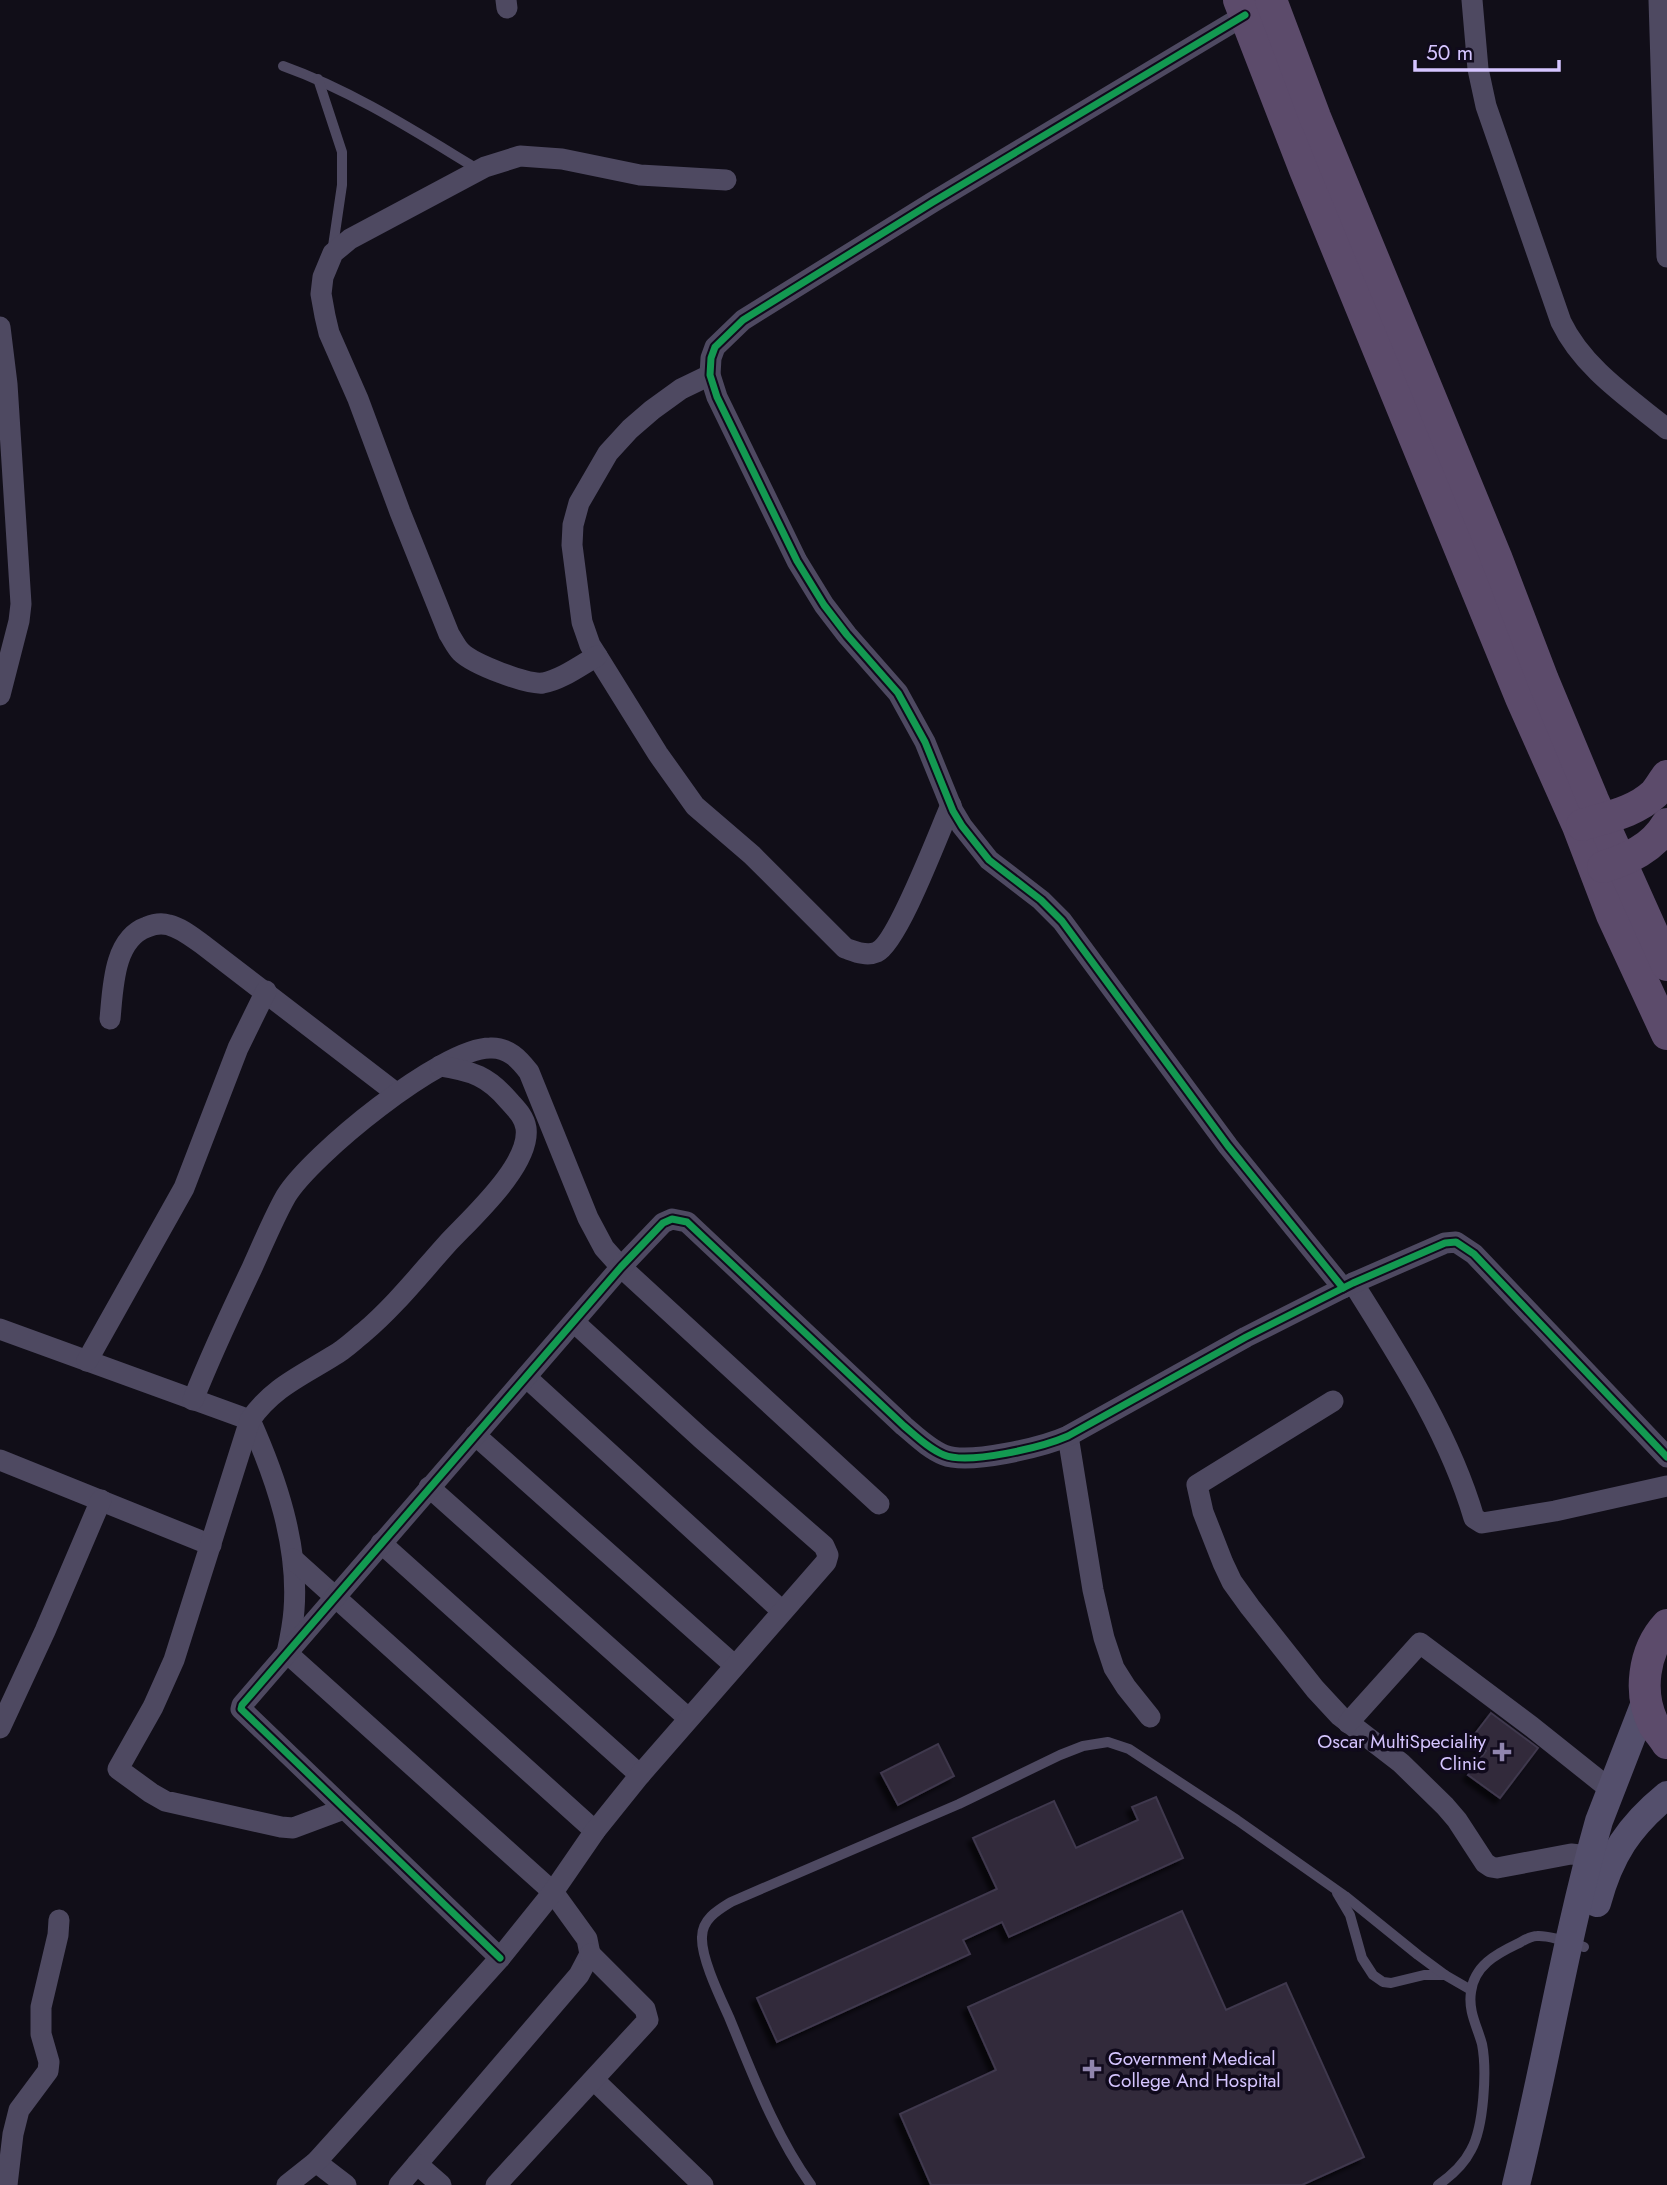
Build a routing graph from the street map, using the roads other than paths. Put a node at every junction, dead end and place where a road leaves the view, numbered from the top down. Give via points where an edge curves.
1 (1472, 0) edge
2 (1659, 0) edge
3 (1251, 5) edge
4 (283, 65) dead end
5 (318, 79) junction
6 (479, 170) junction
7 (726, 180) dead end
8 (331, 256) junction
9 (1667, 257) edge
10 (0, 327) edge
11 (710, 376) junction
12 (3, 385) edge
13 (1667, 429) edge
14 (597, 656) junction
15 (1, 687) edge
16 (1667, 776) edge
17 (951, 805) junction
18 (1590, 822) junction
19 (1667, 824) edge
20 (1607, 865) junction
21 (1667, 965) edge
22 (266, 991) junction
23 (110, 1019) dead end
24 (1667, 1034) edge
25 (440, 1066) junction
26 (396, 1093) junction
27 (621, 1267) junction
28 (1348, 1285) junction
29 (574, 1322) junction
30 (0, 1329) edge
31 (88, 1361) junction
32 (526, 1377) junction
33 (193, 1400) junction
34 (1333, 1401) dead end
35 (250, 1420) junction
36 (475, 1435) junction
37 (1068, 1436) junction
38 (1667, 1457) edge
39 (0, 1460) edge
40 (1667, 1486) edge
41 (429, 1487) junction
42 (101, 1500) junction
43 (879, 1504) dead end
44 (381, 1543) junction
45 (211, 1545) junction
46 (293, 1559) junction
47 (335, 1596) junction
48 (782, 1611) junction
49 (1667, 1625) edge
50 (287, 1653) junction
51 (734, 1665) junction
52 (1646, 1700) junction
53 (1150, 1717) dead end
54 (688, 1718) junction
55 (1348, 1723) junction
56 (0, 1728) edge
57 (1667, 1743) edge
58 (640, 1775) junction
59 (1611, 1790) junction
60 (1667, 1795) edge
61 (344, 1809) junction
62 (595, 1831) junction
63 (1590, 1856) junction
64 (1335, 1889) junction
65 (552, 1892) junction
66 (59, 1920) dead end
67 (1577, 1945) junction
68 (590, 1954) junction
69 (500, 1958) junction
70 (1445, 1975) junction
71 (1471, 1990) junction
72 (594, 2080) junction
73 (316, 2162) junction
74 (418, 2164) junction
75 (7, 2185) edge
76 (287, 2185) edge
77 (346, 2185) edge
78 (399, 2185) edge
79 (441, 2185) edge
80 (496, 2185) edge
81 (703, 2185) edge
82 (811, 2185) edge
83 (1438, 2185) edge
84 (1516, 2185) edge
85 (1532, 2185) edge

1 - 13 street via 1486,106 1561,322 1578,351 1601,376
2 - 9 street
3 - 11 street via 743,320 715,346
3 - 18 main road via 1305,170 1521,698
4 - 5 lane
5 - 6 lane
5 - 8 lane via 342,152 342,186
6 - 7 street via 504,160 535,156 640,175
6 - 8 street via 350,239
8 - 14 street via 321,294 329,333 456,646 474,661 527,683 545,683
10 - 12 street
11 - 14 street via 681,389 630,429 608,453 579,503 572,545 576,587 582,622
11 - 17 street via 797,561 824,606 898,694 925,742
12 - 15 street via 21,604
14 - 17 street via 695,806 752,855 845,948 870,954 890,940
16 - 18 main road via 1654,794 1639,804
17 - 28 street via 989,860 1062,921 1228,1146
18 - 20 main road
19 - 20 main road via 1644,849
20 - 21 main road
20 - 24 main road via 1612,915
22 - 23 street via 179,928 154,925 132,936 120,958
22 - 26 street
22 - 31 street via 238,1048 184,1188
25 - 26 street
25 - 27 street via 489,1047 518,1058 529,1072 595,1232
25 - 35 street via 484,1077 503,1094 524,1121 522,1152 505,1180 390,1308 337,1354 279,1388
26 - 33 street via 318,1158 285,1198
27 - 29 street
27 - 37 street via 663,1223 672,1219 687,1222 878,1402 945,1456 985,1456
27 - 43 street
28 - 37 street
28 - 38 street via 1445,1243 1466,1247
28 - 40 street via 1404,1366 1459,1470 1478,1522 1555,1511
29 - 32 street
29 - 48 street via 824,1546 826,1562
30 - 31 street
31 - 33 street
32 - 36 street
32 - 48 street
33 - 35 street
34 - 55 street via 1197,1486 1232,1582 1315,1689
35 - 45 street
35 - 46 street via 271,1473
36 - 41 street
36 - 51 street
37 - 53 street via 1104,1638 1114,1668
39 - 42 street
41 - 44 street
41 - 54 street
42 - 45 street
42 - 56 street
44 - 47 street
44 - 58 street
45 - 61 street via 174,1660 118,1769 165,1801 281,1827 293,1828
46 - 47 street
46 - 50 street via 295,1607
47 - 50 street
47 - 62 street
48 - 51 street
49 - 52 main road via 1651,1650
50 - 61 street via 241,1709
50 - 65 street
51 - 54 street
52 - 57 main road
52 - 59 main road
54 - 58 street
55 - 59 street via 1420,1643
55 - 63 street via 1401,1763 1445,1806 1491,1867 1571,1854
58 - 62 street
59 - 63 main road
60 - 67 main road via 1645,1812 1618,1848
61 - 69 street
62 - 65 street
63 - 67 main road
64 - 70 lane
64 - 70 lane via 1350,1914 1362,1958 1373,1975 1391,1983
64 - 82 lane via 1129,1749 1098,1743 1060,1755 959,1804 731,1902 704,1924 703,1946 773,2119
65 - 68 street via 587,1940
65 - 69 street
66 - 75 street via 41,2007 48,2071 19,2110
67 - 71 lane via 1538,1936 1509,1947 1485,1963
67 - 84 main road
67 - 85 main road
68 - 72 street via 648,2015 644,2026
68 - 74 street via 579,1975
69 - 73 street
70 - 71 lane
71 - 83 lane via 1470,2006 1485,2076 1478,2133 1463,2164
72 - 80 street
72 - 81 street
73 - 76 street
73 - 77 street
74 - 78 street
74 - 79 street

